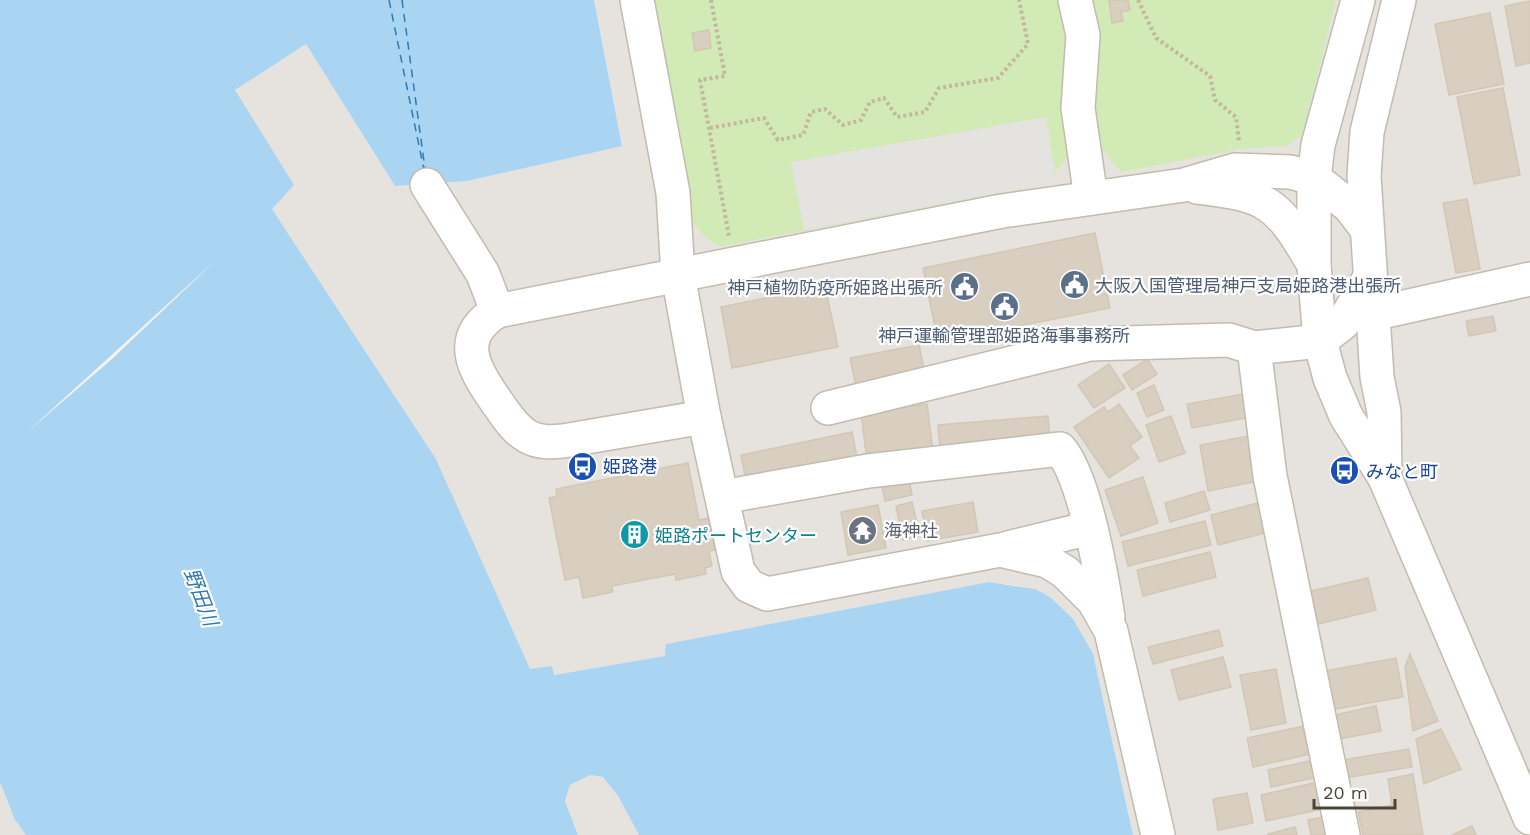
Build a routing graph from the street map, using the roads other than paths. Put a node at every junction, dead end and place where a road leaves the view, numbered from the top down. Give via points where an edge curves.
1 (637, 0) edge
2 (1076, 0) edge
3 (1358, 0) edge
4 (1399, 0) edge
5 (1367, 132) junction
6 (1314, 178) junction
7 (427, 185) dead end
8 (1184, 185) junction
9 (1091, 198) junction
10 (1260, 198) junction
11 (1366, 228) junction
12 (1314, 265) junction
13 (678, 275) junction
14 (1370, 279) junction
15 (1530, 279) edge
16 (497, 311) junction
17 (1372, 314) junction
18 (1320, 341) junction
19 (1254, 348) junction
20 (828, 408) dead end
21 (704, 417) junction
22 (1385, 478) junction
23 (722, 497) junction
24 (1090, 528) junction
25 (999, 550) junction
26 (1111, 631) junction
27 (1530, 818) edge
28 (1158, 835) edge
29 (1343, 835) edge

1 - 13 street via 673,193
2 - 9 street via 1083,35 1078,108
3 - 6 street via 1318,146
4 - 5 street
5 - 6 street via 1342,163
5 - 11 street
6 - 8 street via 1290,172 1235,170
6 - 10 street
6 - 11 street via 1350,207
6 - 12 street
7 - 16 street via 483,274
8 - 9 street
8 - 10 street
9 - 13 street via 1002,211
10 - 12 street via 1282,217
11 - 14 street
12 - 18 street
13 - 16 street
13 - 21 street
14 - 17 street
14 - 18 street via 1343,323
15 - 17 street
16 - 21 street via 478,327 470,350 476,372 510,421 527,436 548,442
17 - 22 street via 1384,412
18 - 19 street
18 - 22 street via 1346,416
19 - 20 street via 1229,340 1090,344
19 - 29 street via 1270,476
21 - 23 street
22 - 27 street
23 - 24 street via 868,471 1060,449 1068,459
23 - 25 street via 738,571 749,586 767,594
24 - 25 street
24 - 26 street
25 - 26 street via 1037,557 1065,572 1094,601
26 - 28 street

